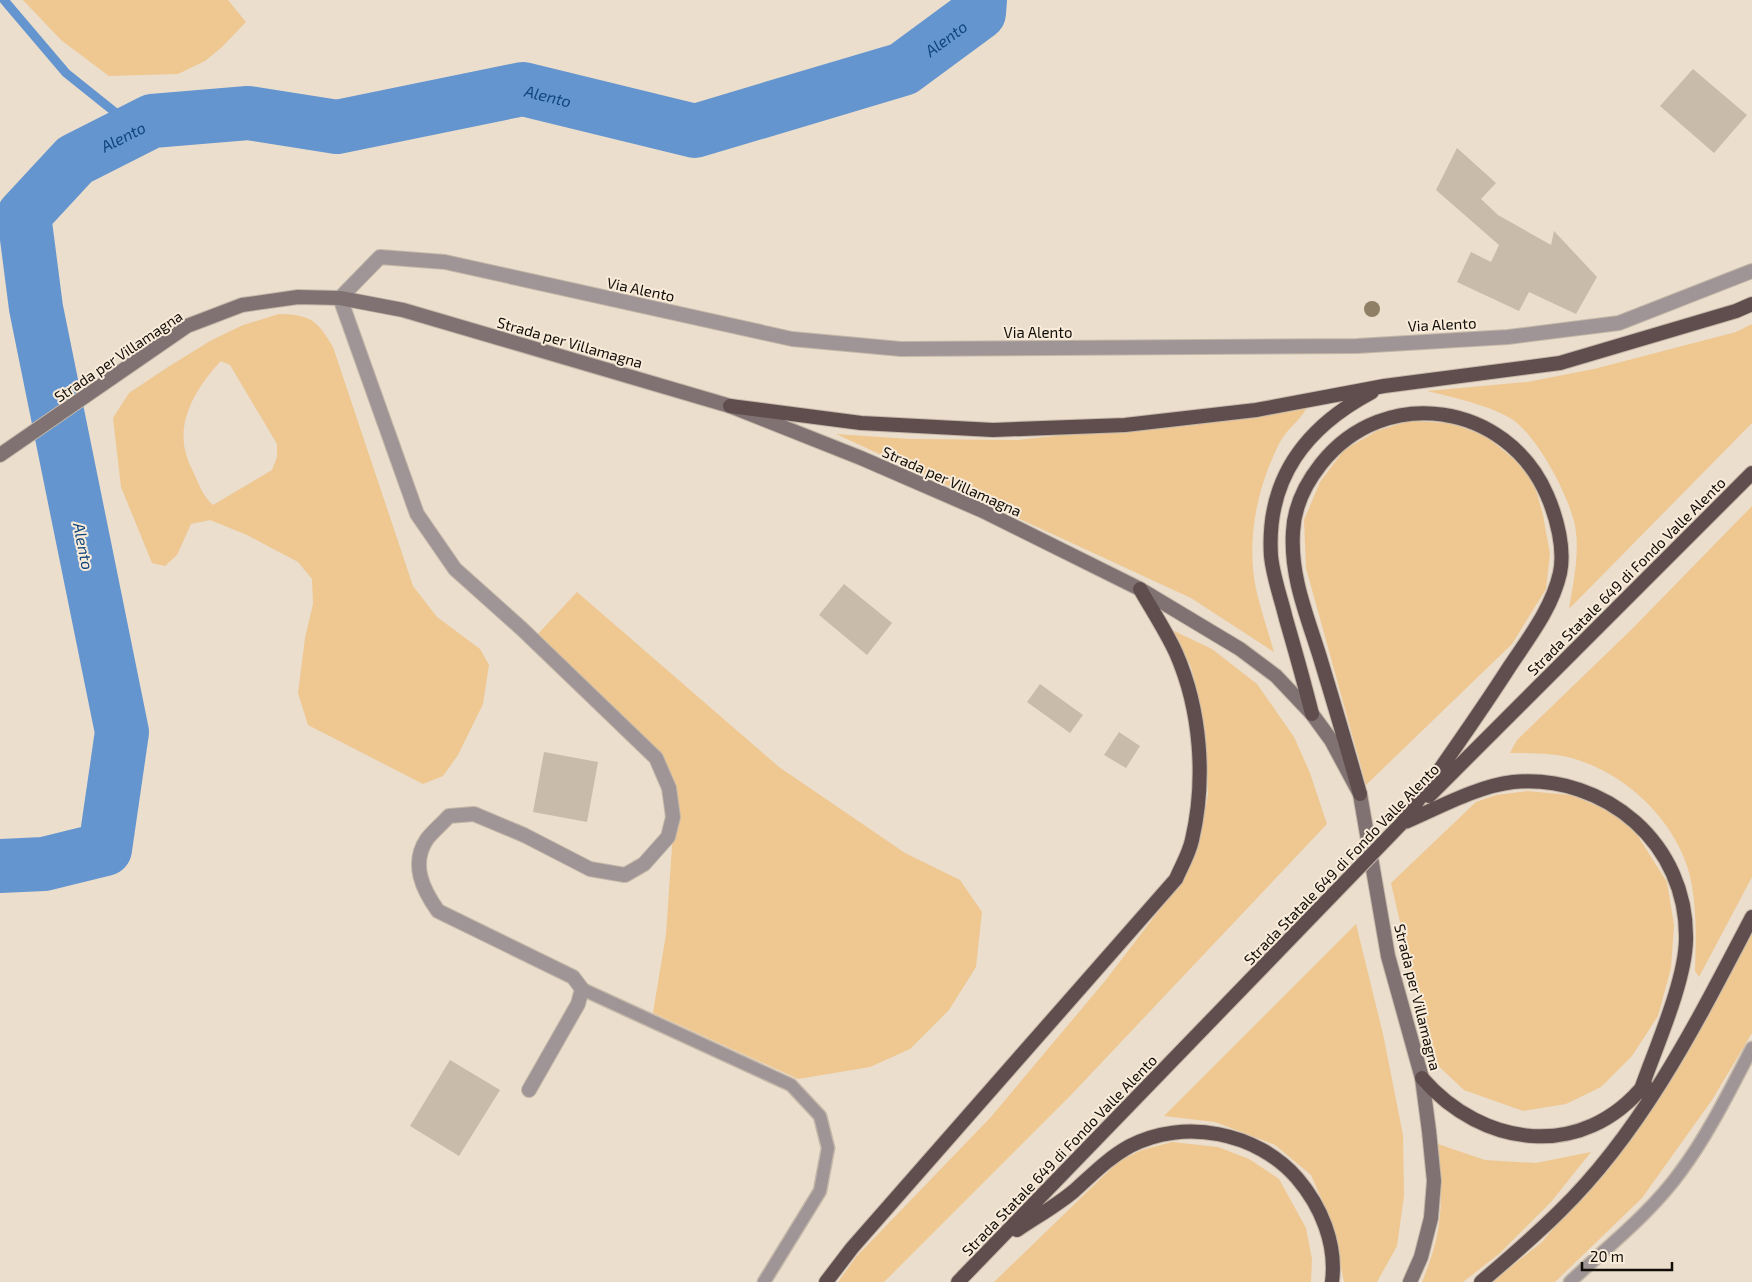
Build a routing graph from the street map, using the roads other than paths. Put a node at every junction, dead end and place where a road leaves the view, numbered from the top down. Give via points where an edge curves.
1 (1752, 271) edge
2 (340, 298) junction
3 (1752, 304) edge
4 (1384, 386) junction
5 (730, 406) junction
6 (3, 453) edge
7 (1752, 473) edge
8 (1140, 589) junction
9 (1312, 714) junction
10 (1360, 794) junction
11 (1402, 824) junction
12 (1752, 917) edge
13 (582, 989) junction
14 (1699, 1018) junction
15 (1752, 1048) edge
16 (1422, 1078) junction
17 (529, 1090) dead end
18 (1640, 1092) junction
19 (994, 1246) junction
20 (764, 1282) edge
21 (826, 1282) edge
22 (958, 1282) edge
23 (1332, 1282) edge
24 (1410, 1282) edge
25 (1481, 1282) edge
26 (1570, 1282) edge

1 - 2 street, Via Alento via 1619,323 1508,337 1357,346 901,349 792,339 445,262 380,257
2 - 5 main road, Strada per Villamagna via 403,310
2 - 6 main road, Strada per Villamagna via 298,297 242,305 188,326
2 - 13 street via 416,514 455,569 656,758 669,788 674,818 668,837 644,864 625,875 590,869 474,814 449,816 427,840 418,864 420,879 438,912 573,977
3 - 4 highway via 1560,363
4 - 5 highway via 1256,410 1125,425 1002,430 861,423
4 - 9 highway via 1350,404 1318,428 1293,460 1279,490 1271,524 1271,557
5 - 8 main road, Strada per Villamagna via 862,458 983,511
7 - 11 highway, Strada Statale 649 di Fondo Valle Alento
8 - 9 main road, Strada per Villamagna via 1256,660 1293,692
8 - 21 highway via 1176,652 1192,701 1198,744 1199,793 1192,842 1176,879 852,1248
9 - 10 main road, Strada per Villamagna via 1332,740
10 - 11 highway via 1304,615 1294,566 1293,532 1297,508 1310,478 1332,449 1359,430 1380,420 1408,414 1434,413 1465,419 1494,432 1522,454 1538,475 1553,509 1560,538 1560,571 1552,602
10 - 16 main road, Strada per Villamagna via 1388,956
11 - 18 highway via 1491,787 1512,782 1543,781 1586,791 1620,808 1648,834 1671,868 1685,916 1686,941 1682,970
11 - 19 highway, Strada Statale 649 di Fondo Valle Alento, bridge
12 - 14 highway
13 - 17 street via 578,1004
13 - 20 lane via 791,1086 820,1116 828,1148 820,1191
14 - 18 highway
14 - 25 highway via 1628,1130 1604,1161 1561,1211
15 - 26 lane via 1681,1172 1642,1215
16 - 18 highway via 1450,1107 1467,1118 1486,1127 1525,1136 1545,1136 1585,1128 1621,1110
16 - 24 main road, Strada per Villamagna via 1434,1180 1431,1218 1421,1257
19 - 22 highway, Strada Statale 649 di Fondo Valle Alento
19 - 23 highway via 1072,1193 1112,1157 1132,1145 1164,1134 1192,1131 1229,1136 1256,1146 1287,1167 1310,1194 1327,1229 1334,1270

